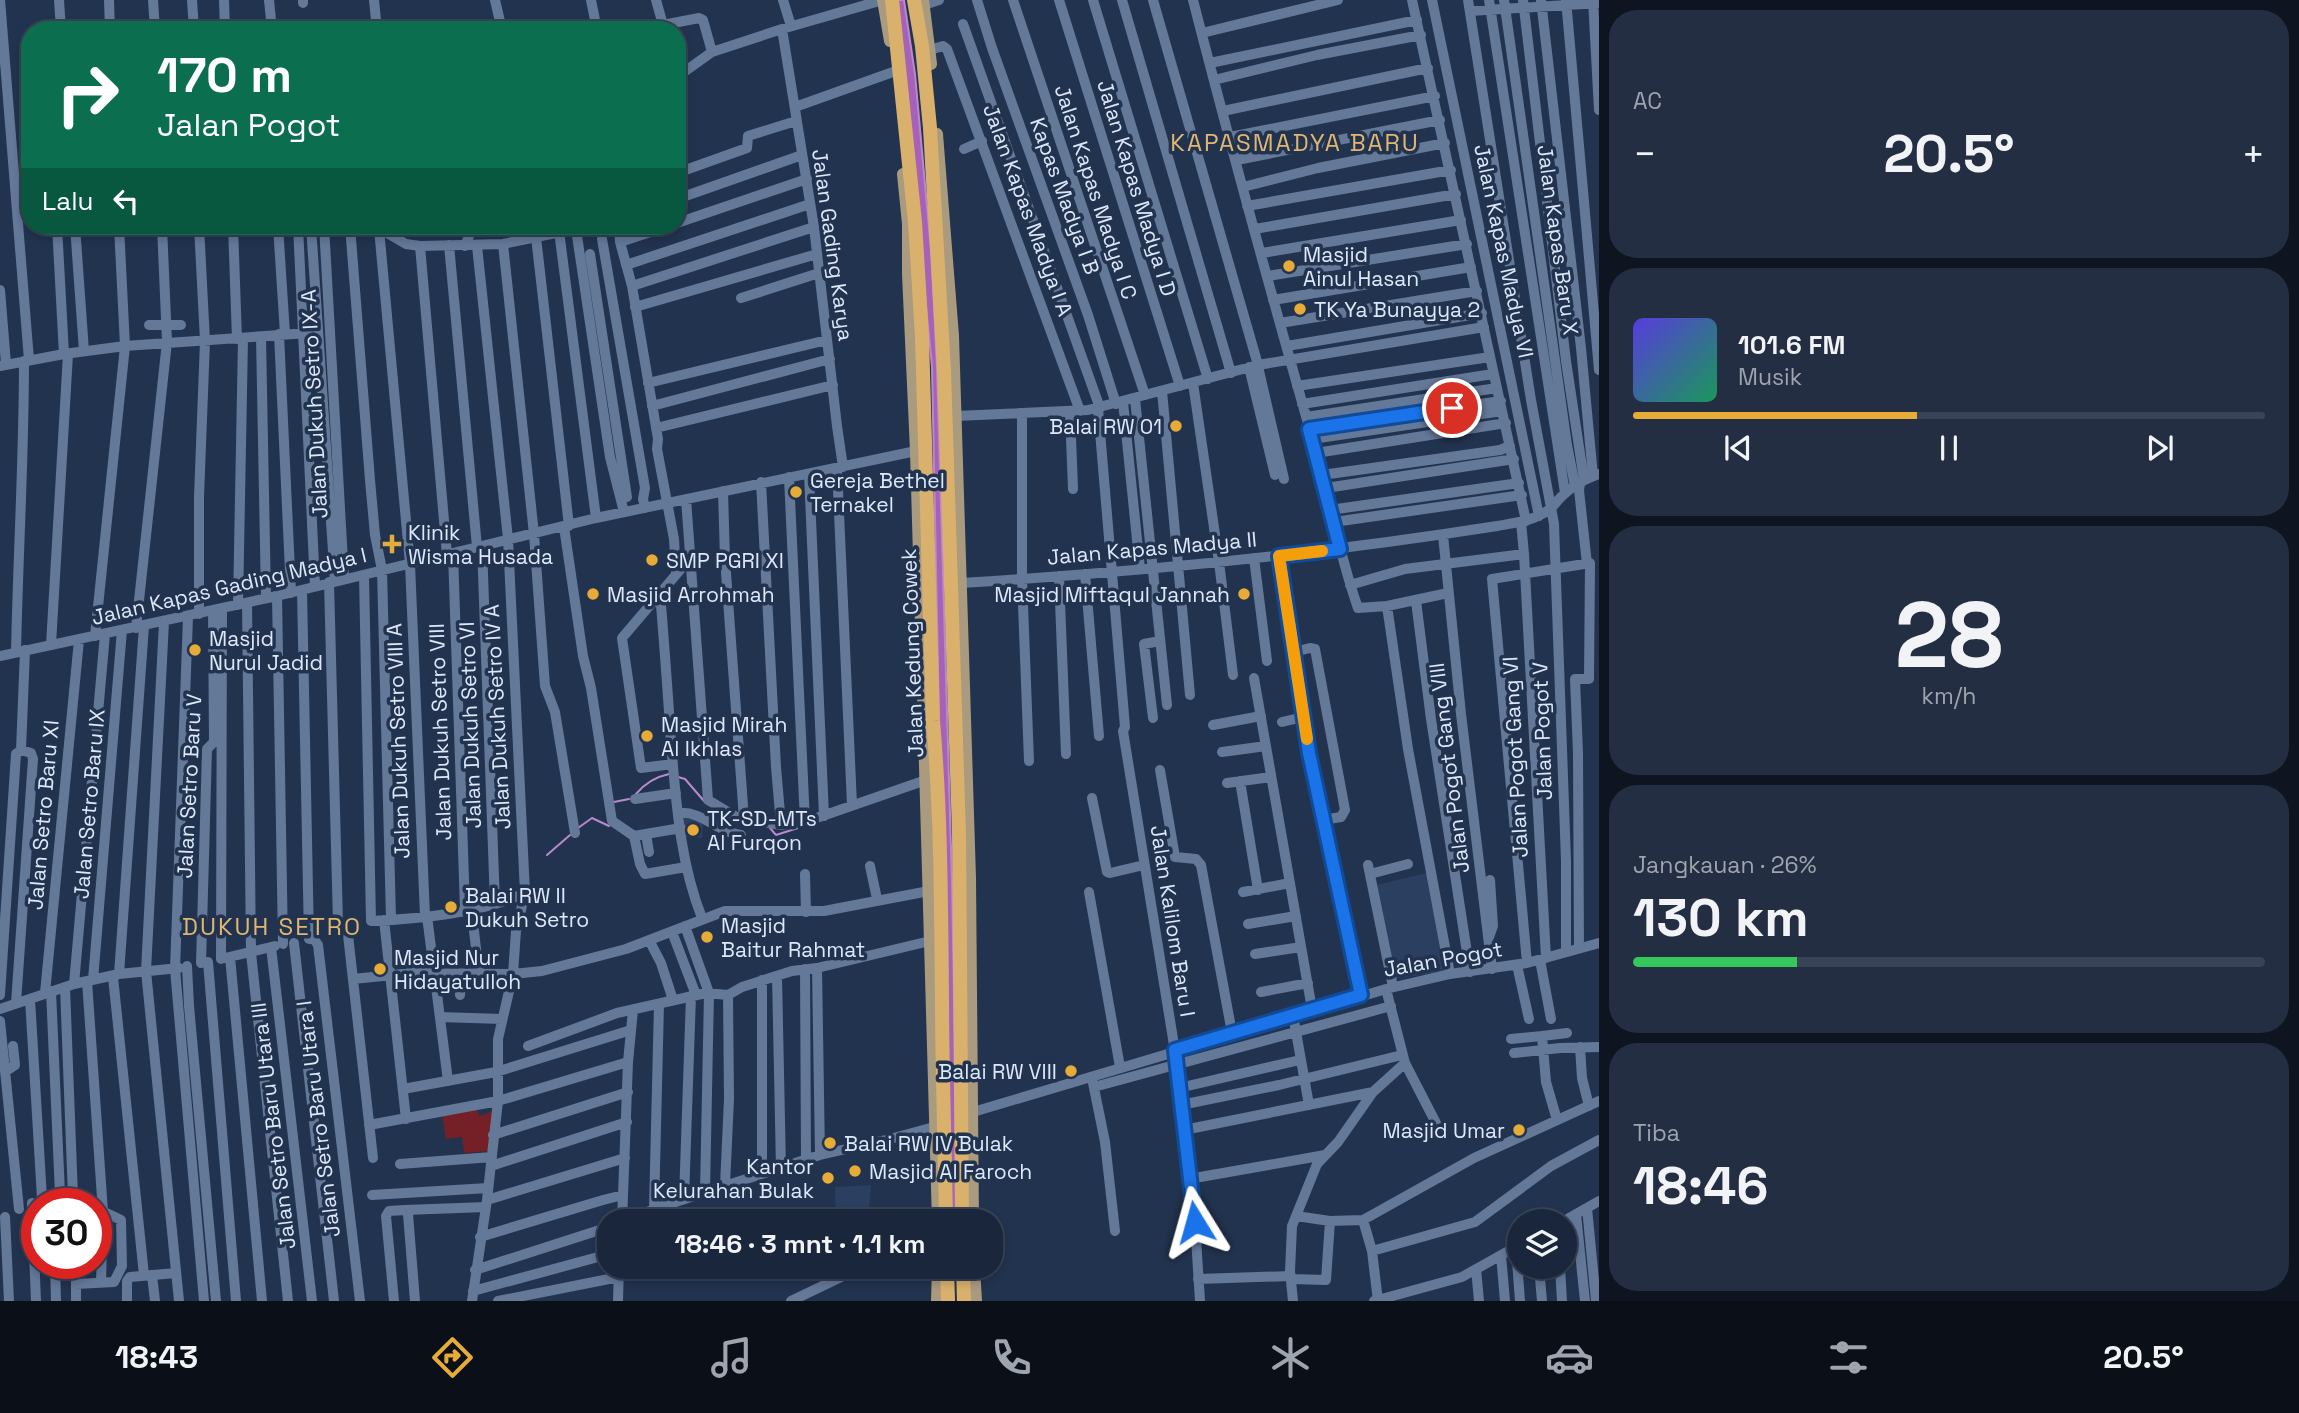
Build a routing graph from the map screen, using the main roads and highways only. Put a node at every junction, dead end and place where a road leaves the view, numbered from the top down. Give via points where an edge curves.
1 (883, 0) edge
2 (892, 0) edge
3 (920, 2) edge
4 (926, 51) junction
5 (895, 54) junction
6 (938, 266) junction
7 (929, 343) junction
8 (938, 365) junction
9 (926, 435) junction
10 (927, 721) junction
11 (960, 726) junction
12 (931, 782) junction
13 (937, 1209) edge
14 (946, 1209) edge
15 (962, 1209) edge
16 (973, 1209) edge
17 (938, 1279) edge
18 (947, 1279) edge
19 (963, 1279) edge
20 (975, 1279) edge
21 (937, 1301) edge
22 (948, 1301) edge
23 (964, 1301) edge
24 (976, 1301) edge

1 - 5 main road, Jalan Kedung Cowek
2 - 5 highway, Jalan Kedung Cowek
3 - 4 highway, Jalan Kedung Cowek
4 - 6 highway, Jalan Kedung Cowek
4 - 11 main road, Jalan Kedung Cowek via 948,255 961,583
5 - 7 highway, Jalan Kedung Cowek
5 - 10 main road, Jalan Kedung Cowek via 908,224
6 - 7 highway via 939,342
6 - 8 highway, Jalan Kedung Cowek
7 - 9 highway, Jalan Kedung Cowek
8 - 9 highway via 927,366
8 - 11 highway, Jalan Kedung Cowek
9 - 10 highway, Jalan Kedung Cowek
10 - 12 highway, Jalan Kedung Cowek
11 - 15 highway, Jalan Kedung Cowek
11 - 16 main road, Jalan Kedung Cowek
12 - 13 main road, Jalan Kedung Cowek
12 - 14 highway, Jalan Kedung Cowek via 943,895
17 - 21 main road
18 - 22 highway
19 - 23 highway
20 - 24 main road

